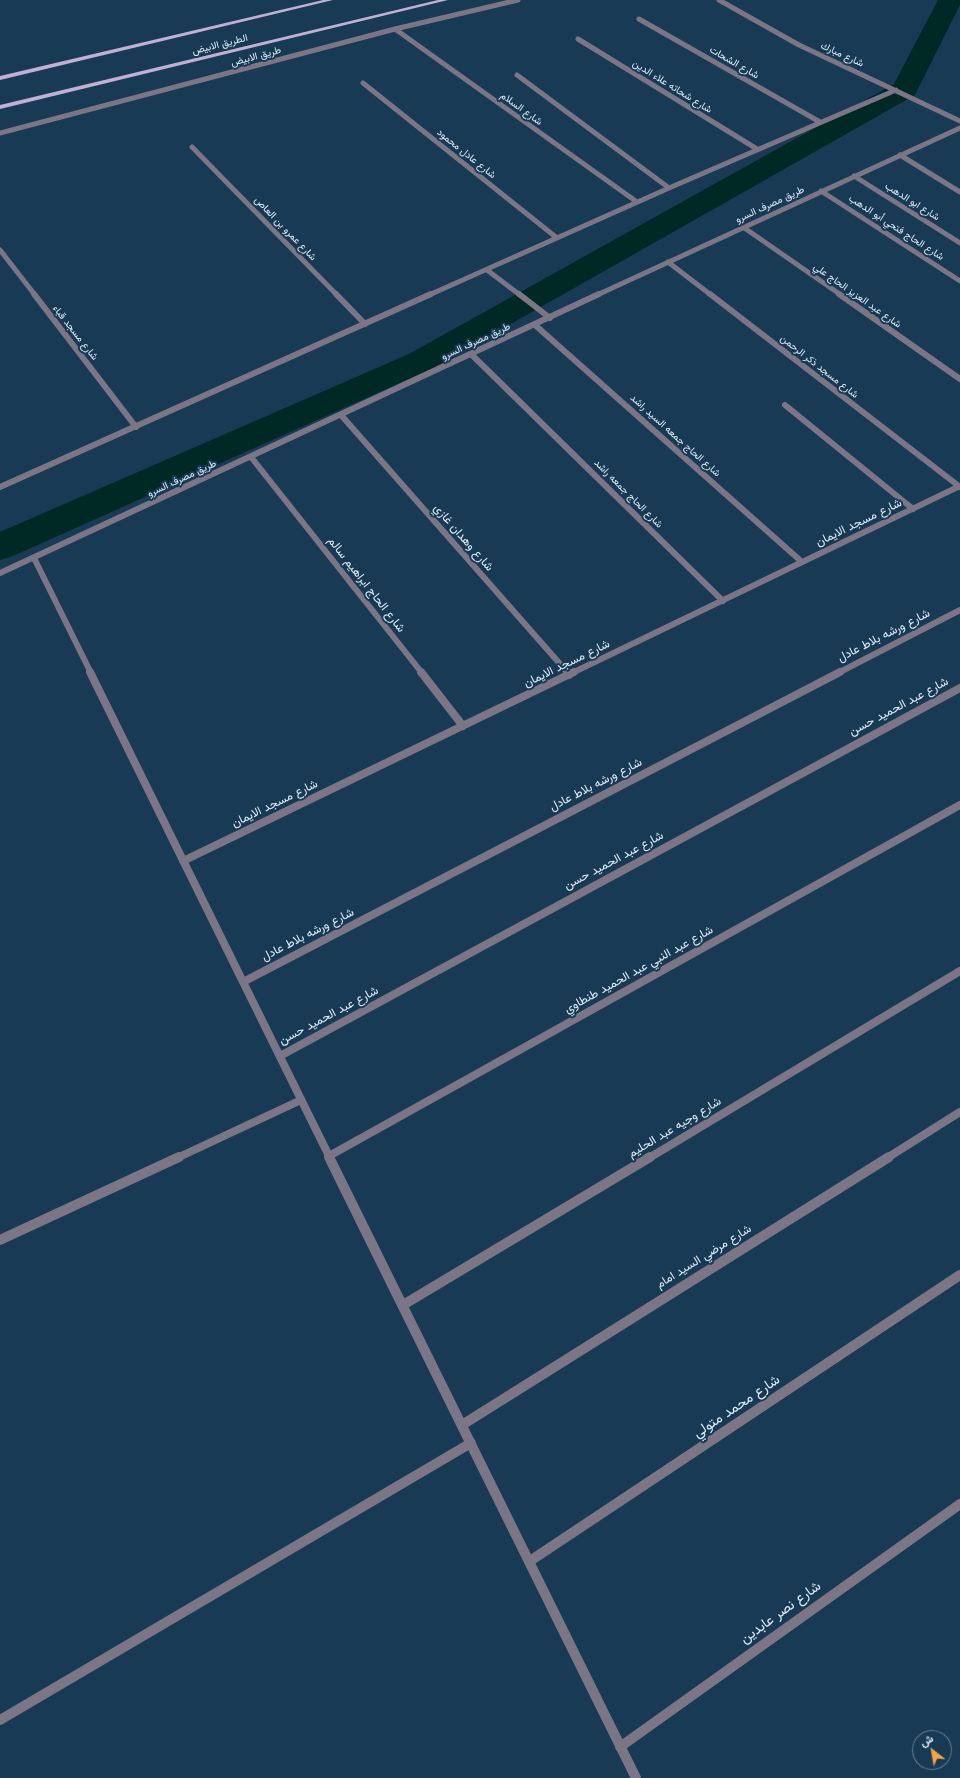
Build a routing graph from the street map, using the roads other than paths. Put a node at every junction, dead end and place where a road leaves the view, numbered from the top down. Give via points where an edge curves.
1 (330, 0) edge
2 (445, 0) edge
3 (518, 0) edge
4 (719, 0) edge
5 (639, 19) dead end
6 (395, 29) junction
7 (578, 39) dead end
8 (516, 76) dead end
9 (0, 78) edge
10 (363, 83) dead end
11 (896, 90) junction
12 (0, 107) edge
13 (960, 121) edge
14 (820, 122) junction
15 (960, 128) edge
16 (0, 133) edge
17 (192, 147) dead end
18 (757, 149) junction
19 (900, 155) junction
20 (854, 176) junction
21 (670, 188) junction
22 (821, 191) junction
23 (960, 192) edge
24 (637, 202) junction
25 (744, 227) junction
26 (557, 238) junction
27 (960, 243) edge
28 (0, 250) edge
29 (668, 262) junction
30 (487, 270) junction
31 (960, 281) edge
32 (550, 318) junction
33 (365, 324) junction
34 (535, 324) junction
35 (471, 354) junction
36 (960, 379) edge
37 (785, 405) dead end
38 (341, 415) junction
39 (136, 427) junction
40 (251, 457) junction
41 (0, 487) edge
42 (960, 487) edge
43 (913, 509) junction
44 (34, 558) junction
45 (802, 562) junction
46 (0, 573) edge
47 (723, 601) junction
48 (960, 610) edge
49 (569, 675) junction
50 (960, 688) edge
51 (463, 726) junction
52 (960, 805) edge
53 (183, 861) junction
54 (960, 972) edge
55 (243, 982) junction
56 (280, 1056) junction
57 (301, 1100) junction
58 (960, 1112) edge
59 (329, 1156) junction
60 (0, 1240) edge
61 (960, 1275) edge
62 (403, 1305) junction
63 (462, 1425) junction
64 (470, 1443) junction
65 (960, 1504) edge
66 (530, 1561) junction
67 (0, 1720) edge
68 (620, 1747) junction
69 (636, 1778) edge

1 - 9 main road, الطريق الابيض
2 - 12 main road, الطريق الابيض
3 - 6 street, طريق الابيض
4 - 11 street, شارع مبارك via 799,45
5 - 14 street, شارع الشحات
6 - 16 street, طريق الابيض
6 - 24 street, شارع السلام
7 - 18 street, شارع شحاته علاء الدين
8 - 21 street
10 - 26 street, شارع عادل محمود
11 - 13 street, شارع مبارك
11 - 14 street
14 - 18 street
15 - 19 street, طريق مصرف السرو
17 - 33 street, شارع عمرو بن العاص
18 - 21 street
19 - 20 street, طريق مصرف السرو
19 - 23 street
20 - 22 street, طريق مصرف السرو
20 - 27 street, شارع ابو الدهب
21 - 24 street
22 - 25 street, طريق مصرف السرو
22 - 31 street, شارع الحاج فتحي أبو الدهب
24 - 26 street
25 - 29 street, طريق مصرف السرو
25 - 36 street, شارع عبد العزيز الحاج علي
26 - 30 street
28 - 39 street, شارع مسجد قباء
29 - 32 street, طريق مصرف السرو
29 - 42 street, شارع مسجد ذكر الرحمن
30 - 32 street
30 - 33 street
32 - 34 street, طريق مصرف السرو
33 - 39 street
34 - 35 street, طريق مصرف السرو
34 - 45 street, شارع الحاج جمعه السيد راشد
35 - 38 street, طريق مصرف السرو
35 - 47 street, شارع الحاج جمعه راشد
37 - 43 street
38 - 40 street, طريق مصرف السرو
38 - 49 street, شارع وهدان غازي
39 - 41 street
40 - 44 street, طريق مصرف السرو
40 - 51 street, شارع الحاج ابراهيم سالم
42 - 43 street, شارع مسجد الايمان
43 - 45 street, شارع مسجد الايمان
44 - 46 street, طريق مصرف السرو
44 - 53 street
45 - 47 street, شارع مسجد الايمان
47 - 49 street, شارع مسجد الايمان
48 - 55 street, شارع ورشه بلاط عادل
49 - 51 street, شارع مسجد الايمان
50 - 56 street, شارع عبد الحميد حسن
51 - 53 street, شارع مسجد الايمان
52 - 59 street, شارع عبد النبي عبد الحميد طنطاوي
53 - 55 street
54 - 62 street, شارع وجيه عبد الحليم
55 - 56 street
56 - 57 street
57 - 59 street
57 - 60 street
58 - 63 street, شارع مرضي السيد امام
59 - 62 street
61 - 66 street, شارع محمد متولي
62 - 63 street
63 - 64 street
64 - 66 street
64 - 67 street
65 - 68 street, شارع نصر عابدين
66 - 68 street
68 - 69 street

